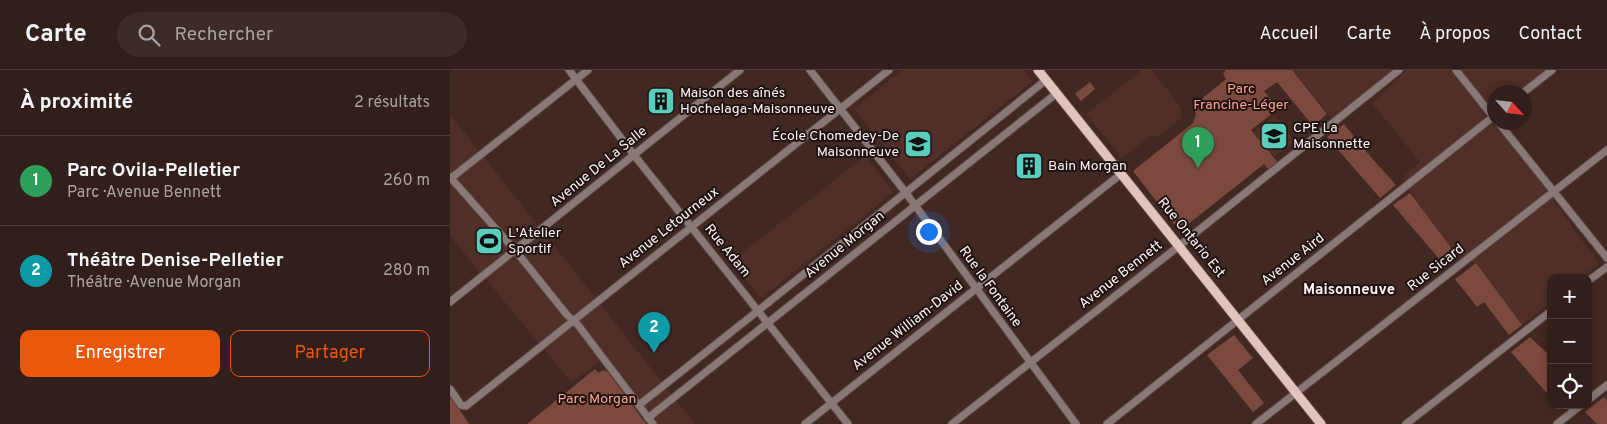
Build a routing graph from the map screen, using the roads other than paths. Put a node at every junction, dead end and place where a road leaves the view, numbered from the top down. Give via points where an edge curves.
1 (568, 70) edge
2 (588, 70) edge
3 (740, 70) edge
4 (810, 70) edge
5 (889, 70) edge
6 (1038, 70) edge
7 (1399, 70) edge
8 (1456, 70) edge
9 (1552, 70) edge
10 (576, 79) junction
11 (1046, 80) junction
12 (1532, 86) edge
13 (1057, 93) junction
14 (841, 108) junction
15 (1487, 108) edge
16 (1487, 124) edge
17 (1505, 130) edge
18 (1607, 150) edge
19 (634, 155) junction
20 (1121, 174) junction
21 (450, 178) edge
22 (1554, 192) junction
23 (906, 193) junction
24 (915, 205) junction
25 (691, 227) junction
26 (1179, 246) junction
27 (514, 251) junction
28 (1607, 258) edge
29 (1607, 267) edge
30 (1592, 279) edge
31 (976, 289) junction
32 (450, 302) edge
33 (759, 311) junction
34 (1547, 314) edge
35 (573, 320) junction
36 (1238, 320) junction
37 (768, 322) junction
38 (1031, 363) junction
39 (1607, 385) edge
40 (450, 389) edge
41 (1296, 392) junction
42 (1592, 397) edge
43 (832, 403) junction
44 (638, 405) junction
45 (1577, 409) edge
46 (651, 421) edge
47 (805, 424) edge
48 (848, 424) edge
49 (952, 424) edge
50 (1076, 424) edge
51 (1107, 424) edge
52 (1256, 424) edge
53 (1321, 424) edge
54 (1406, 424) edge
55 (1557, 424) edge

1 - 10 street, Rue Adam
2 - 10 street
3 - 19 street, Avenue De La Salle
4 - 14 street, Rue la Fontaine
5 - 14 street, Avenue Letourneux
6 - 11 main road, Rue Ontario Est
7 - 26 street, Avenue Bennett
8 - 15 street
9 - 12 street
10 - 19 street, Rue Adam
10 - 21 street
11 - 13 main road, Rue Ontario Est
11 - 23 street, Avenue Morgan
13 - 20 main road, Rue Ontario Est
13 - 24 street, Avenue Morgan
14 - 23 street, Rue la Fontaine
14 - 25 street, Avenue Letourneux
16 - 36 street, Avenue Aird
17 - 22 street
18 - 22 street, Rue Sicard
19 - 25 street, Rue Adam
19 - 27 street, Avenue De La Salle
20 - 26 main road, Rue Ontario Est
20 - 31 street, Avenue William-David
21 - 27 street
22 - 28 street
22 - 41 street, Rue Sicard
23 - 24 street, Rue la Fontaine
23 - 33 street, Avenue Morgan
24 - 31 street, Rue la Fontaine
24 - 37 street, Avenue Morgan
25 - 33 street, Rue Adam
25 - 35 street, Avenue Letourneux
26 - 36 main road, Rue Ontario Est
26 - 38 street, Avenue Bennett
27 - 32 street, Avenue De La Salle
27 - 35 street
29 - 30 street
31 - 38 street, Rue la Fontaine
31 - 43 street, Avenue William-David
33 - 37 street, Rue Adam
33 - 44 street, Avenue Morgan
34 - 54 street
35 - 40 street, Avenue Letourneux via 466,406 461,406
35 - 44 street
36 - 41 main road, Rue Ontario Est
36 - 51 street, Avenue Aird
37 - 43 street, Rue Adam
37 - 46 street, Avenue Morgan
38 - 49 street, Avenue Bennett
38 - 50 street, Rue la Fontaine
39 - 42 street
41 - 52 street, Rue Sicard
41 - 53 main road, Rue Ontario Est
43 - 47 street, Avenue William-David
43 - 48 street, Rue Adam
44 - 46 street
45 - 55 street

